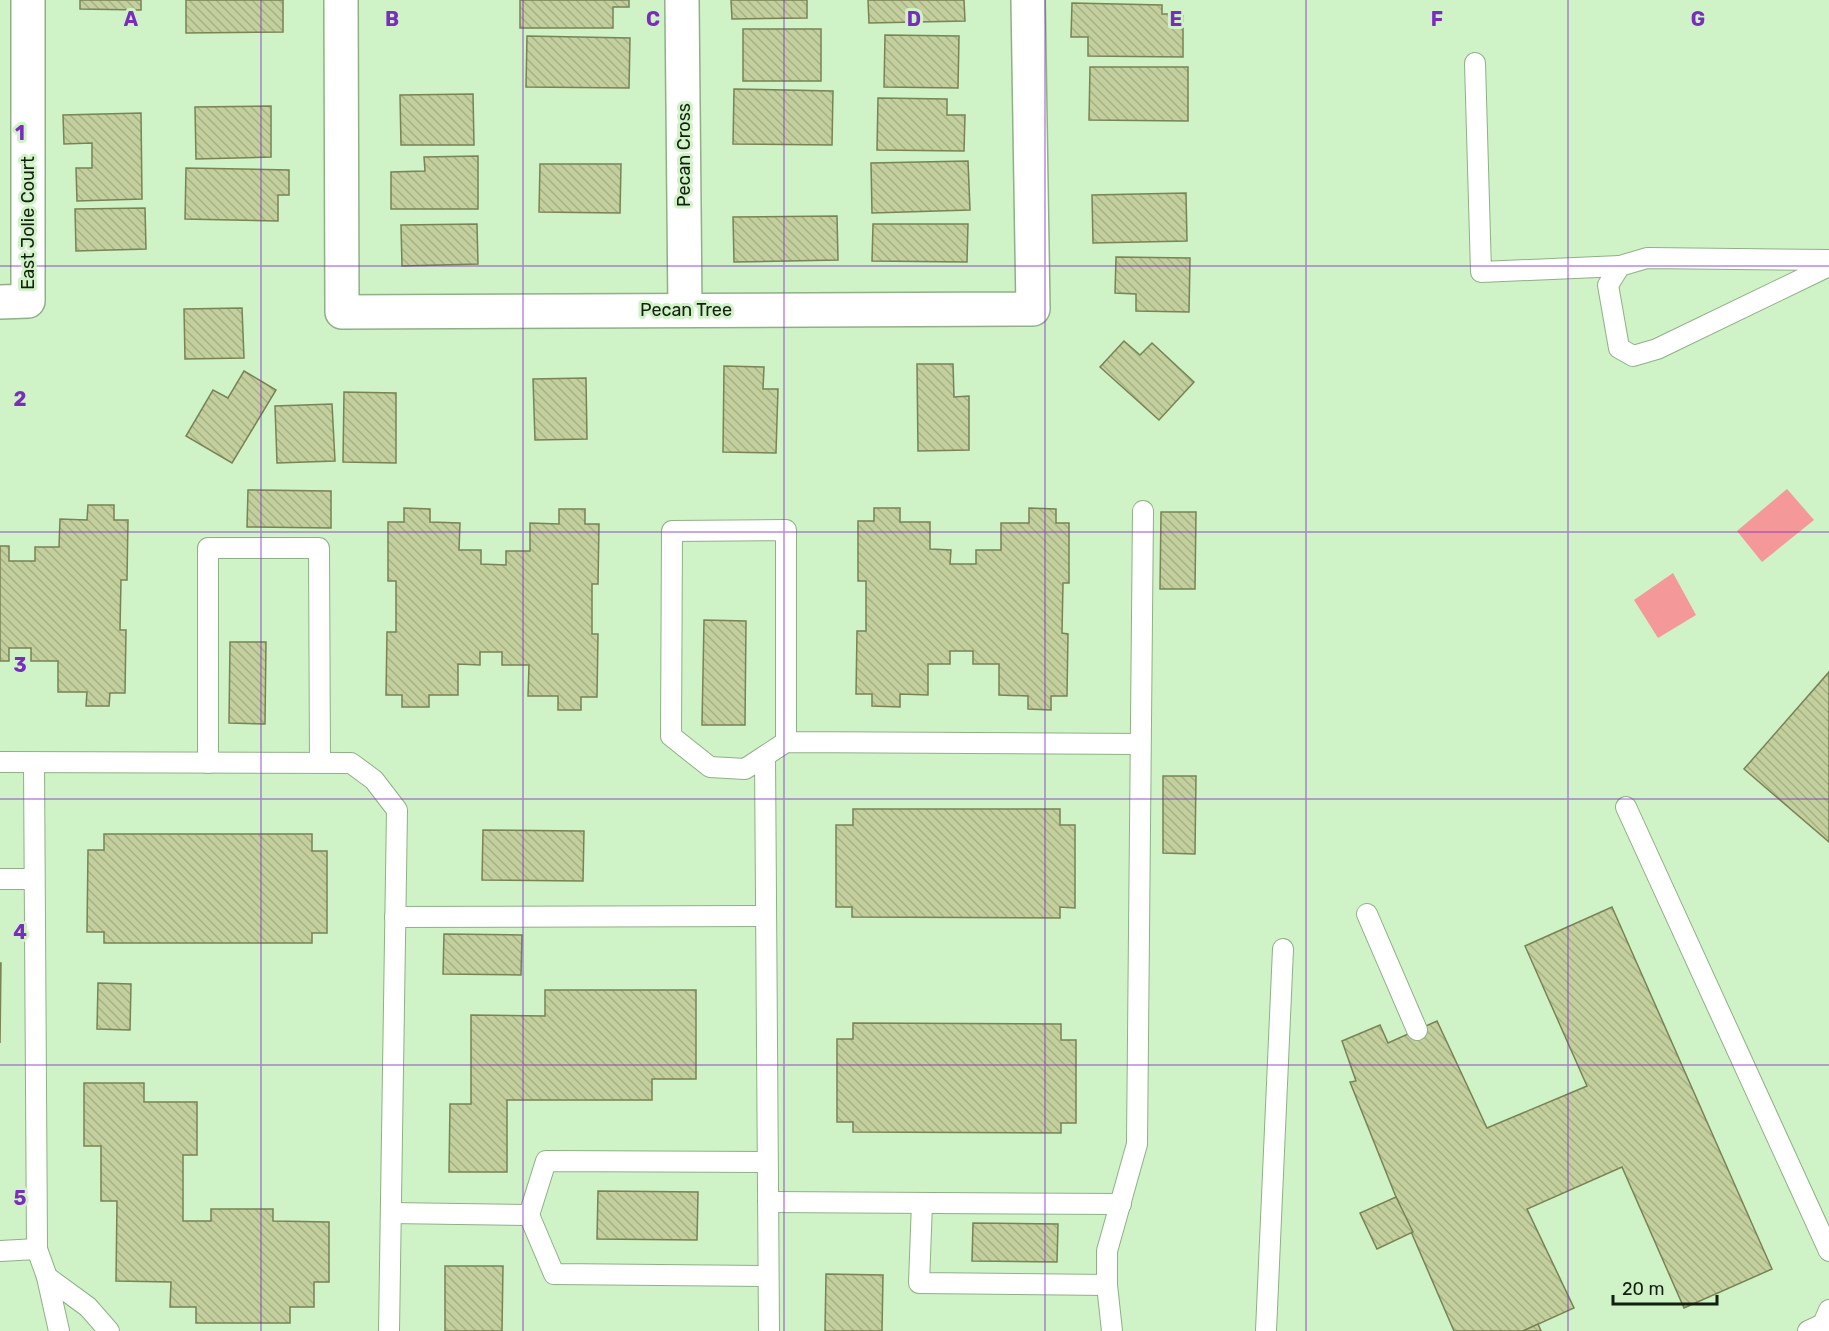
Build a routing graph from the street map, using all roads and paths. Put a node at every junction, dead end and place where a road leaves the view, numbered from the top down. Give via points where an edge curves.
1 (28, 0) edge
2 (341, 0) edge
3 (682, 0) edge
4 (1028, 0) edge
5 (1475, 63) dead end
6 (1829, 260) edge
7 (1620, 266) junction
8 (1829, 266) edge
9 (14, 301) edge
10 (685, 310) junction
11 (1143, 511) dead end
12 (786, 742) junction
13 (1140, 744) junction
14 (765, 756) junction
15 (0, 762) edge
16 (34, 763) junction
17 (208, 763) junction
18 (320, 763) junction
19 (1626, 807) dead end
20 (0, 879) edge
21 (34, 879) junction
22 (1367, 914) dead end
23 (766, 916) junction
24 (395, 917) junction
25 (1283, 950) dead end
26 (1417, 1030) dead end
27 (767, 1162) junction
28 (768, 1202) junction
29 (922, 1203) junction
30 (1121, 1204) junction
31 (391, 1214) junction
32 (529, 1215) junction
33 (38, 1249) junction
34 (0, 1251) edge
35 (1829, 1251) edge
36 (768, 1276) junction
37 (47, 1277) junction
38 (1107, 1285) junction
39 (1829, 1310) edge
40 (59, 1331) edge
41 (109, 1331) edge
42 (389, 1331) edge
43 (769, 1331) edge
44 (1112, 1331) edge
45 (1266, 1331) edge
46 (1808, 1331) edge

1 - 9 street, East Jolie Court
2 - 10 street, Pecan Tree via 342,312
3 - 10 street, Pecan Cross
4 - 10 street, Pecan Tree via 1033,309
5 - 7 lane via 1481,272
6 - 7 lane via 1647,258
7 - 8 lane via 1608,285 1619,348 1633,356 1657,349
11 - 13 lane
12 - 13 lane
12 - 14 lane
12 - 14 lane via 786,530 672,531 671,735 710,767 745,769
13 - 30 lane via 1137,1144
14 - 23 lane
15 - 16 lane
16 - 17 lane
16 - 21 lane
17 - 18 lane
17 - 18 lane via 208,548 319,548
18 - 24 lane via 351,763 374,780 397,810
19 - 35 lane
20 - 21 lane
21 - 33 lane
22 - 26 lane
23 - 24 lane
23 - 27 lane
24 - 31 lane
25 - 45 lane
27 - 28 lane
27 - 32 lane via 546,1161
28 - 29 lane
28 - 36 lane
29 - 30 lane
29 - 38 lane via 919,1283
30 - 38 lane via 1107,1251
31 - 32 lane
31 - 42 lane
32 - 36 lane via 554,1274
33 - 34 lane
33 - 37 lane
36 - 43 lane
37 - 40 lane
37 - 41 lane via 88,1307
38 - 44 lane
39 - 46 lane via 1823,1324

